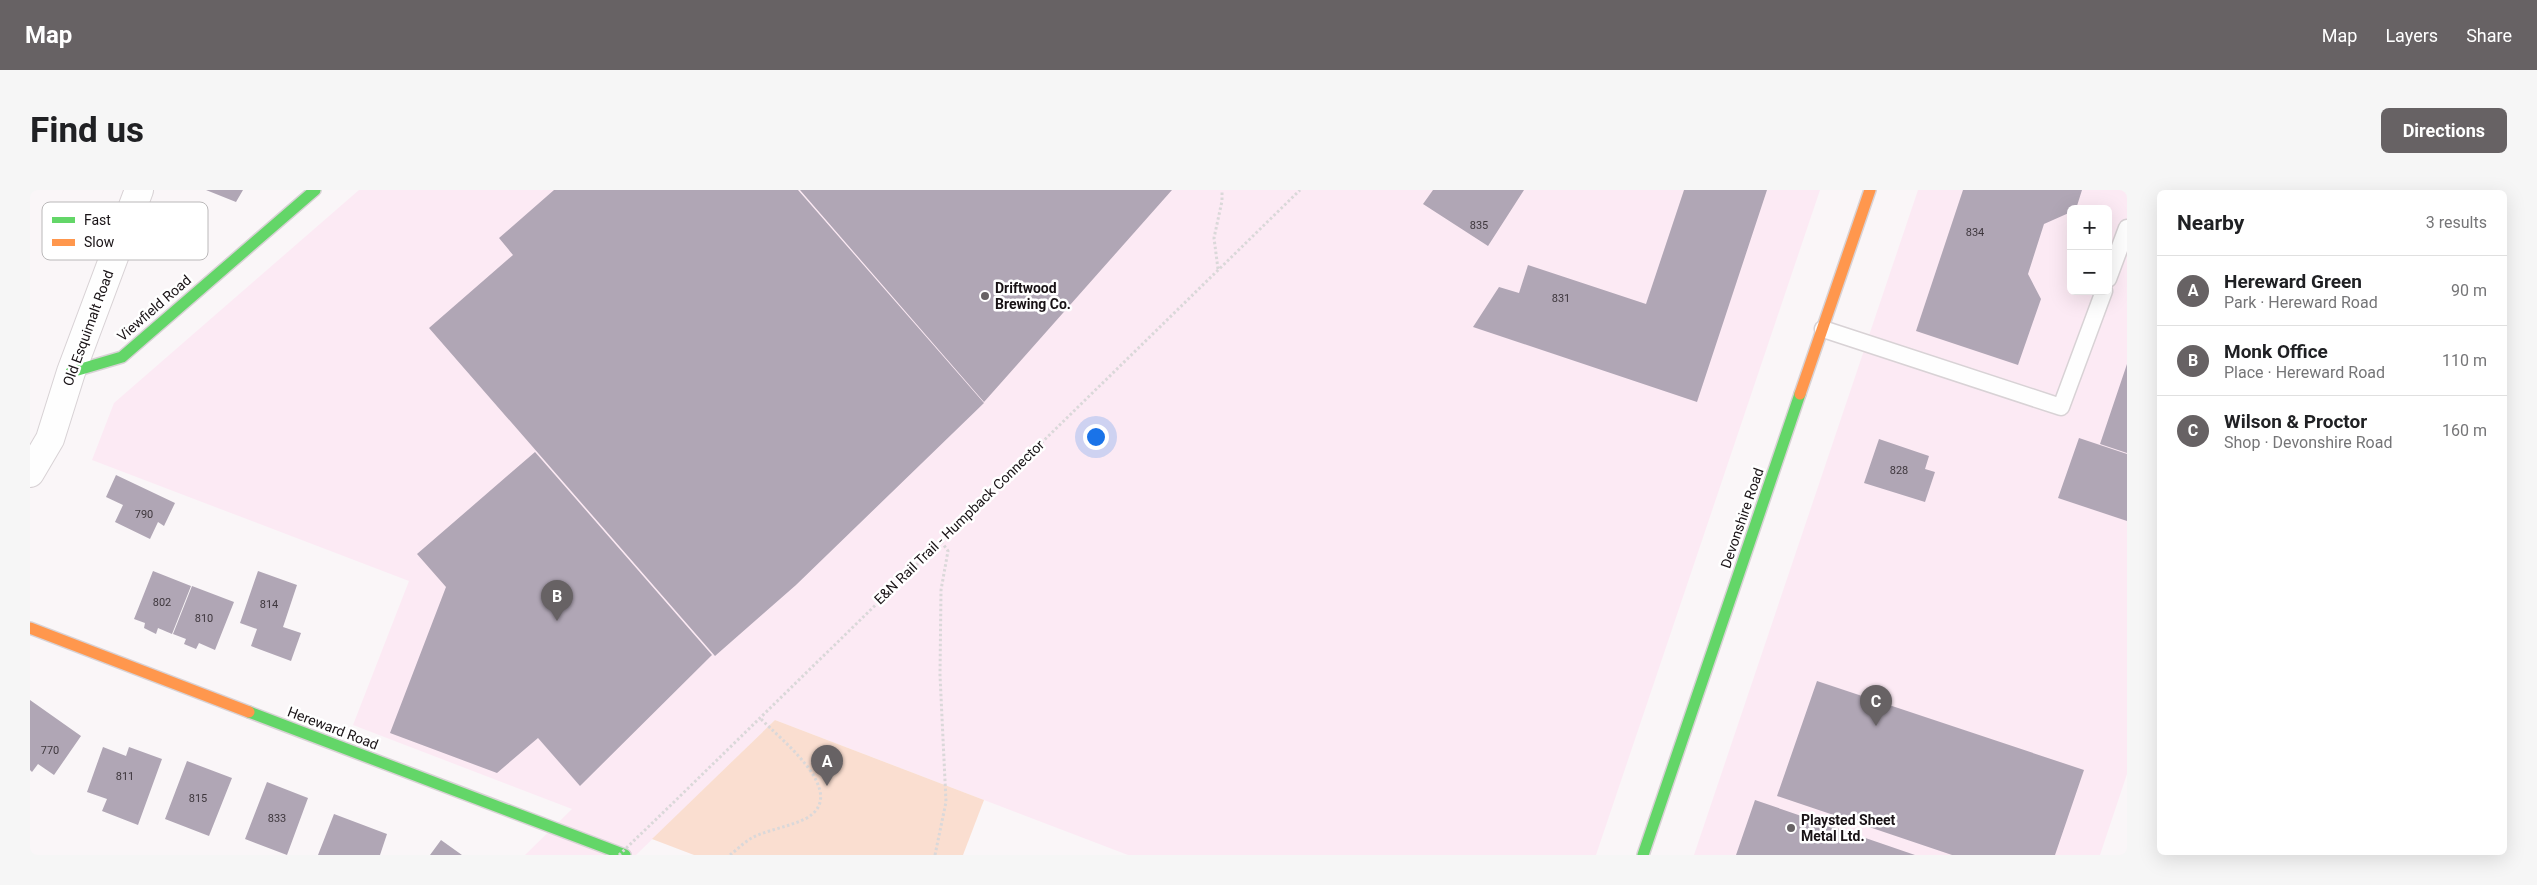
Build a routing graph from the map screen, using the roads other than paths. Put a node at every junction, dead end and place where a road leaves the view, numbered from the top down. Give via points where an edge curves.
1 (139, 190) edge
2 (315, 190) edge
3 (1870, 190) edge
4 (135, 202) edge
5 (2127, 228) edge
6 (113, 260) edge
7 (2112, 268) edge
8 (2103, 295) edge
9 (1822, 329) junction
10 (71, 372) junction
11 (40, 436) edge
12 (30, 473) edge
13 (30, 628) edge
14 (625, 855) edge
15 (1643, 855) edge

1 - 4 street, Old Esquimalt Road
2 - 10 street, Viewfield Road via 122,357
3 - 9 street, Devonshire Road
5 - 7 lane
6 - 10 street, Old Esquimalt Road
8 - 9 lane via 2061,407
9 - 15 street, Devonshire Road
10 - 11 street, Old Esquimalt Road
11 - 12 street, Old Esquimalt Road
13 - 14 street, Hereward Road

